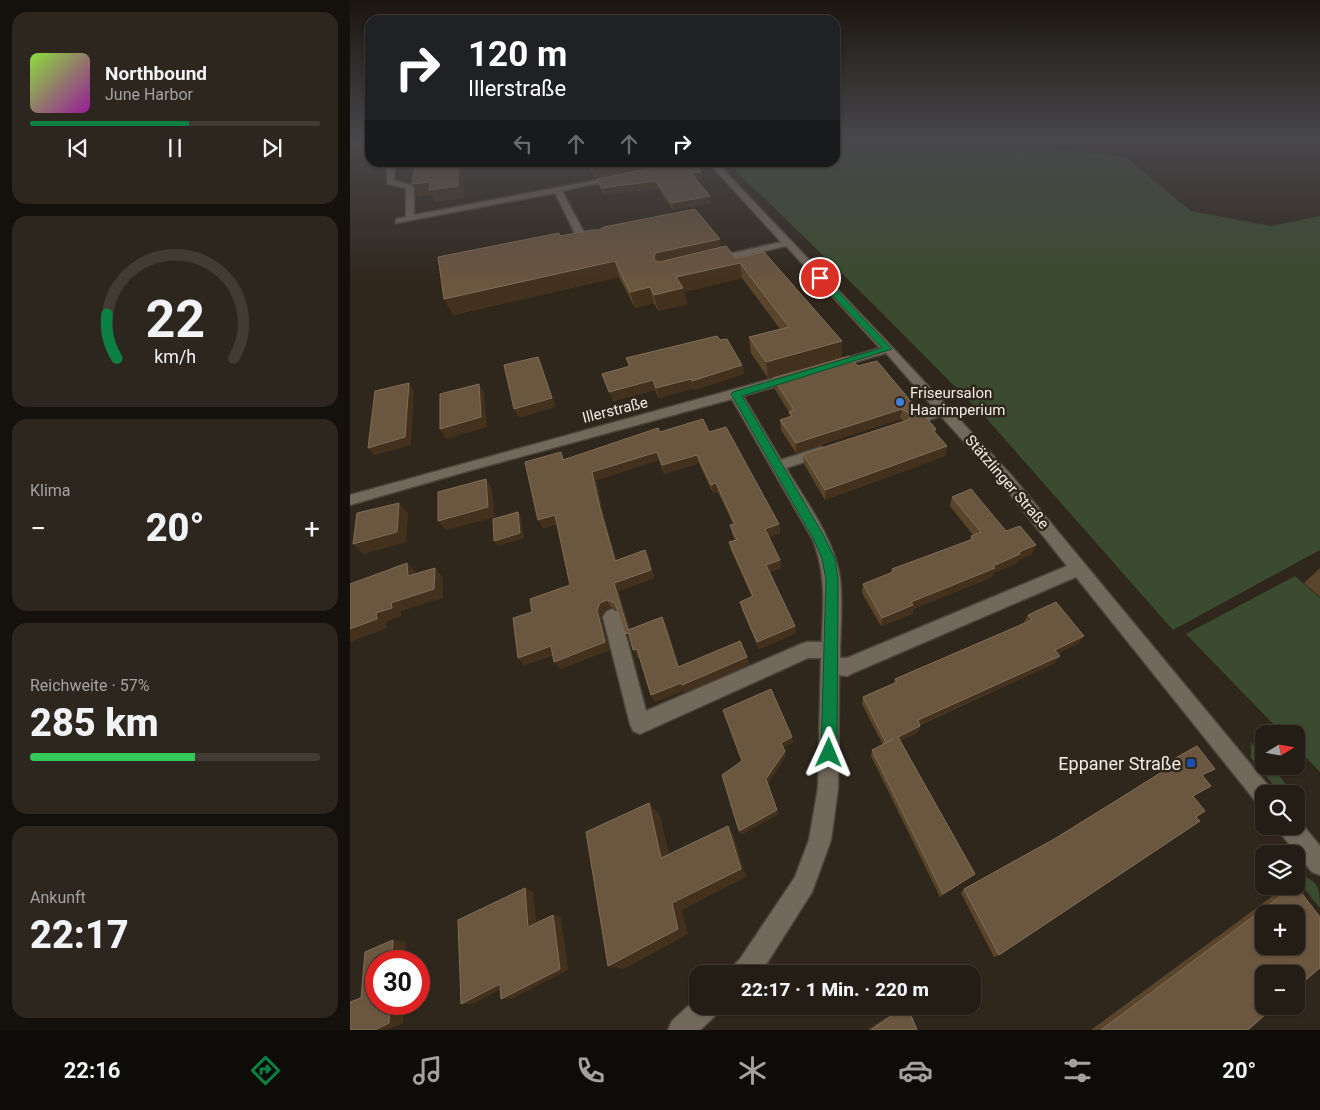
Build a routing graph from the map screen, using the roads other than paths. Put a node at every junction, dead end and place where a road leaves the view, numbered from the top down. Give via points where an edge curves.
1 (410, 188) edge
2 (562, 188) edge
3 (735, 188) edge
4 (557, 189) junction
5 (410, 218) junction
6 (399, 220) dead end
7 (603, 240) edge
8 (787, 243) junction
9 (707, 262) edge
10 (888, 349) junction
11 (821, 369) edge
12 (802, 375) edge
13 (736, 394) junction
14 (944, 410) junction
15 (917, 420) edge
16 (836, 447) edge
17 (778, 466) junction
18 (350, 500) edge
19 (1079, 568) junction
20 (612, 617) dead end
21 (830, 658) junction
22 (1255, 785) edge
23 (1296, 835) edge
24 (1320, 864) edge
25 (751, 965) edge
26 (697, 1015) edge
27 (681, 1030) edge

1 - 5 street
2 - 4 street
3 - 8 street, Stätzlinger Straße
4 - 5 street
4 - 7 street via 583,239
5 - 6 street
8 - 9 street
8 - 10 street, Stätzlinger Straße
10 - 11 street
10 - 14 street, Stätzlinger Straße
12 - 13 street, Illerstraße
13 - 17 street
13 - 18 street, Illerstraße via 439,472
14 - 15 street
14 - 19 street, Stätzlinger Straße
16 - 17 street
17 - 21 street via 828,559 832,579
19 - 21 street via 848,667
19 - 22 street, Stätzlinger Straße
20 - 21 street via 640,724 807,650
21 - 25 street via 828,788 820,840 804,884
23 - 24 street
26 - 27 street

